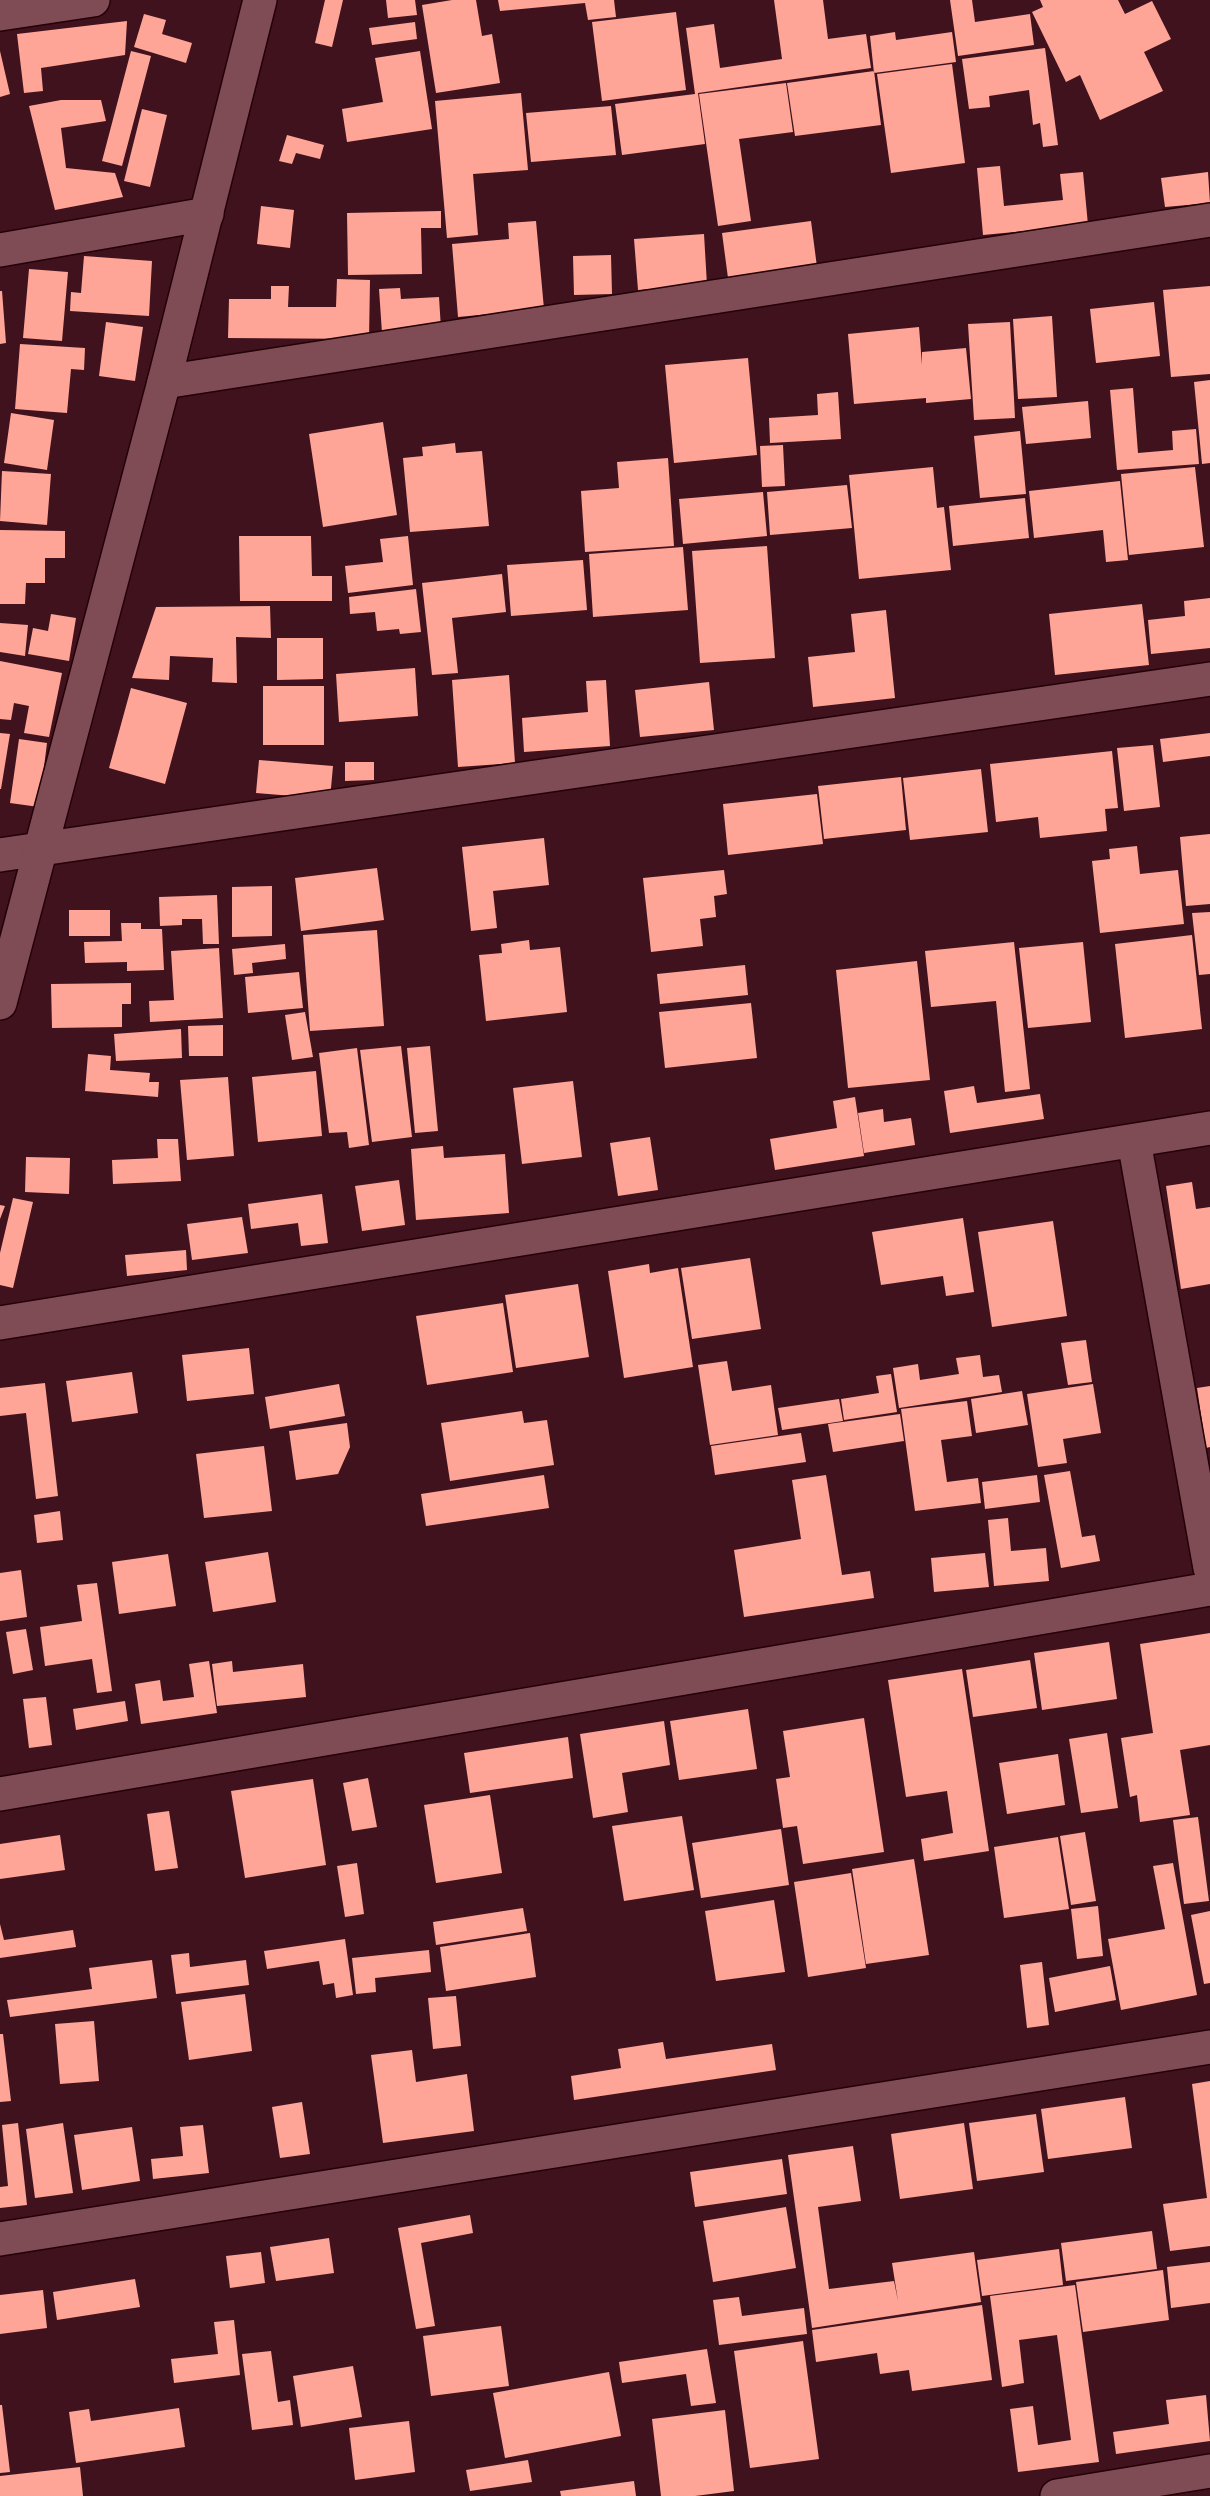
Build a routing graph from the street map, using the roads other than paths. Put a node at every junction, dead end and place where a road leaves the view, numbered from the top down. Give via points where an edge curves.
1 (93, 0) edge
2 (260, 0) edge
3 (0, 14) edge
4 (207, 214) junction
5 (1210, 220) edge
6 (0, 250) edge
7 (164, 382) junction
8 (1210, 679) edge
9 (42, 849) junction
10 (0, 855) edge
11 (0, 1002) edge
12 (1210, 1128) edge
13 (1134, 1141) junction
14 (0, 1323) edge
15 (1210, 1568) edge
16 (1210, 1589) edge
17 (0, 1794) edge
18 (1210, 2047) edge
19 (0, 2239) edge
20 (1210, 2471) edge
21 (1057, 2496) edge

1 - 3 street
2 - 4 street
4 - 6 street
4 - 7 street
5 - 7 street
7 - 9 street
8 - 9 street
9 - 10 street
9 - 11 street
12 - 13 street
13 - 14 street
13 - 15 street
16 - 17 street
18 - 19 street
20 - 21 street

